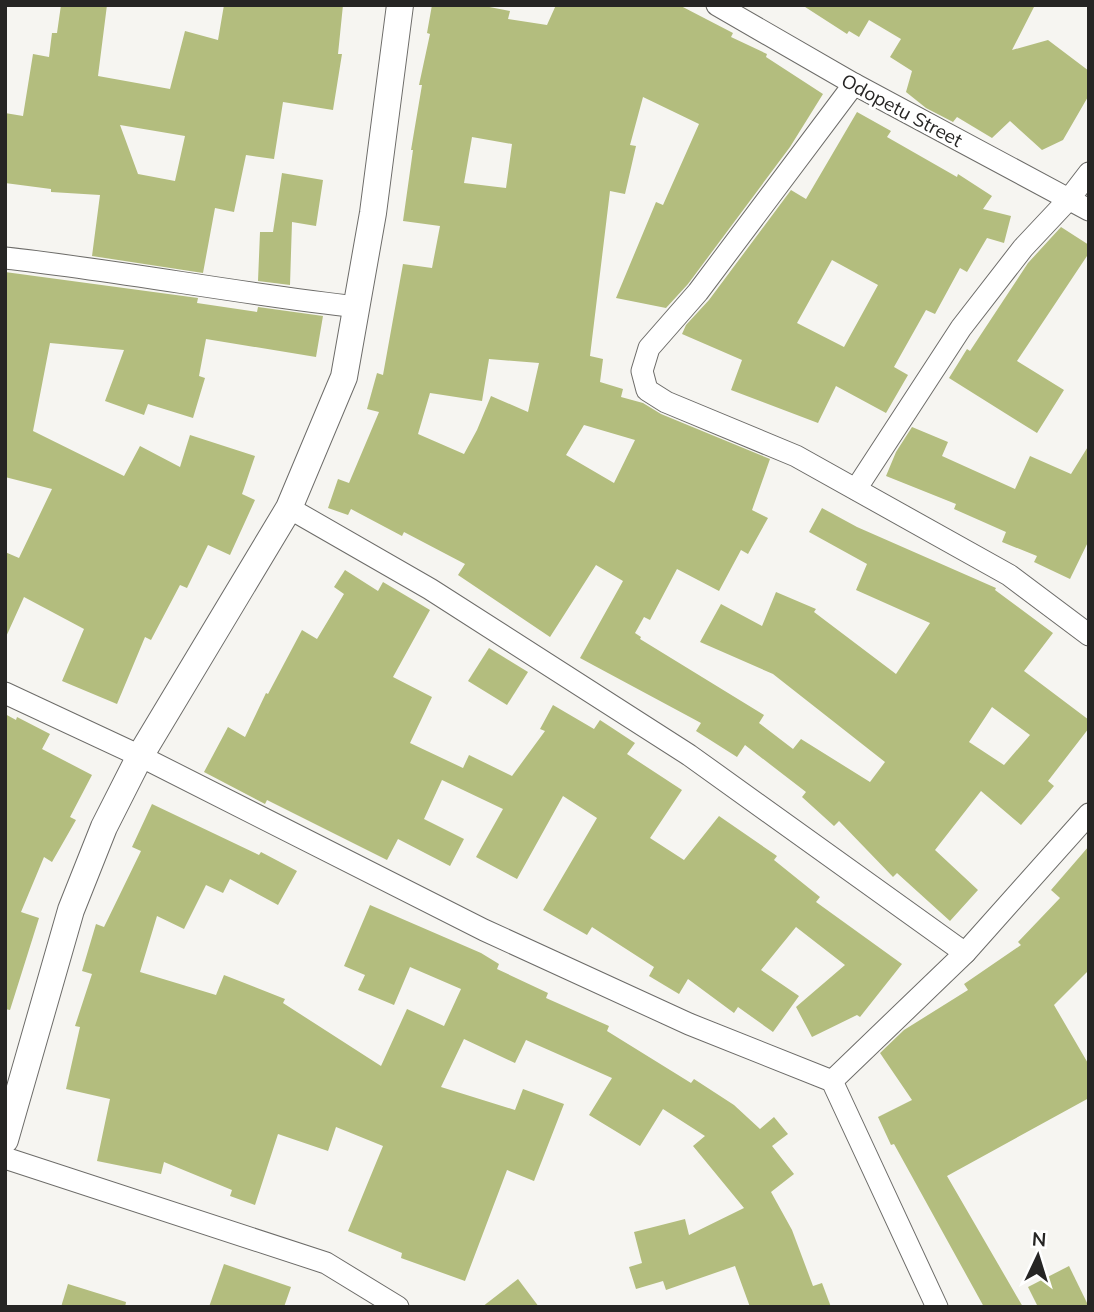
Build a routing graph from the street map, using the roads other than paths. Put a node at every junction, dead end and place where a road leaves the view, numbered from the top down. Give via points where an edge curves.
1 (400, 5) edge
2 (717, 5) edge
3 (854, 84) junction
4 (1089, 173) edge
5 (1069, 199) junction
6 (1089, 210) edge
7 (5, 258) edge
8 (358, 307) junction
9 (856, 489) junction
10 (289, 508) junction
11 (1089, 635) edge
12 (5, 693) edge
13 (141, 756) junction
14 (1089, 814) edge
15 (965, 953) junction
16 (832, 1081) junction
17 (5, 1140) edge
18 (5, 1158) edge
19 (398, 1307) edge
20 (937, 1307) edge

1 - 8 street
2 - 3 street, Odopetu Street
3 - 5 street, Odopetu Street
3 - 9 street via 698,292 649,348 642,371 647,390 666,402 796,456
4 - 5 street
5 - 6 street, Odopetu Street
5 - 9 street via 1023,248 961,328
7 - 8 street
8 - 10 street via 344,377
9 - 11 street via 1009,575
10 - 13 street
10 - 15 street via 430,589 689,755
12 - 13 street
13 - 16 street via 484,930 689,1024
13 - 17 street via 104,827 71,910
14 - 15 street
15 - 16 street
16 - 20 street
18 - 19 street via 326,1263

